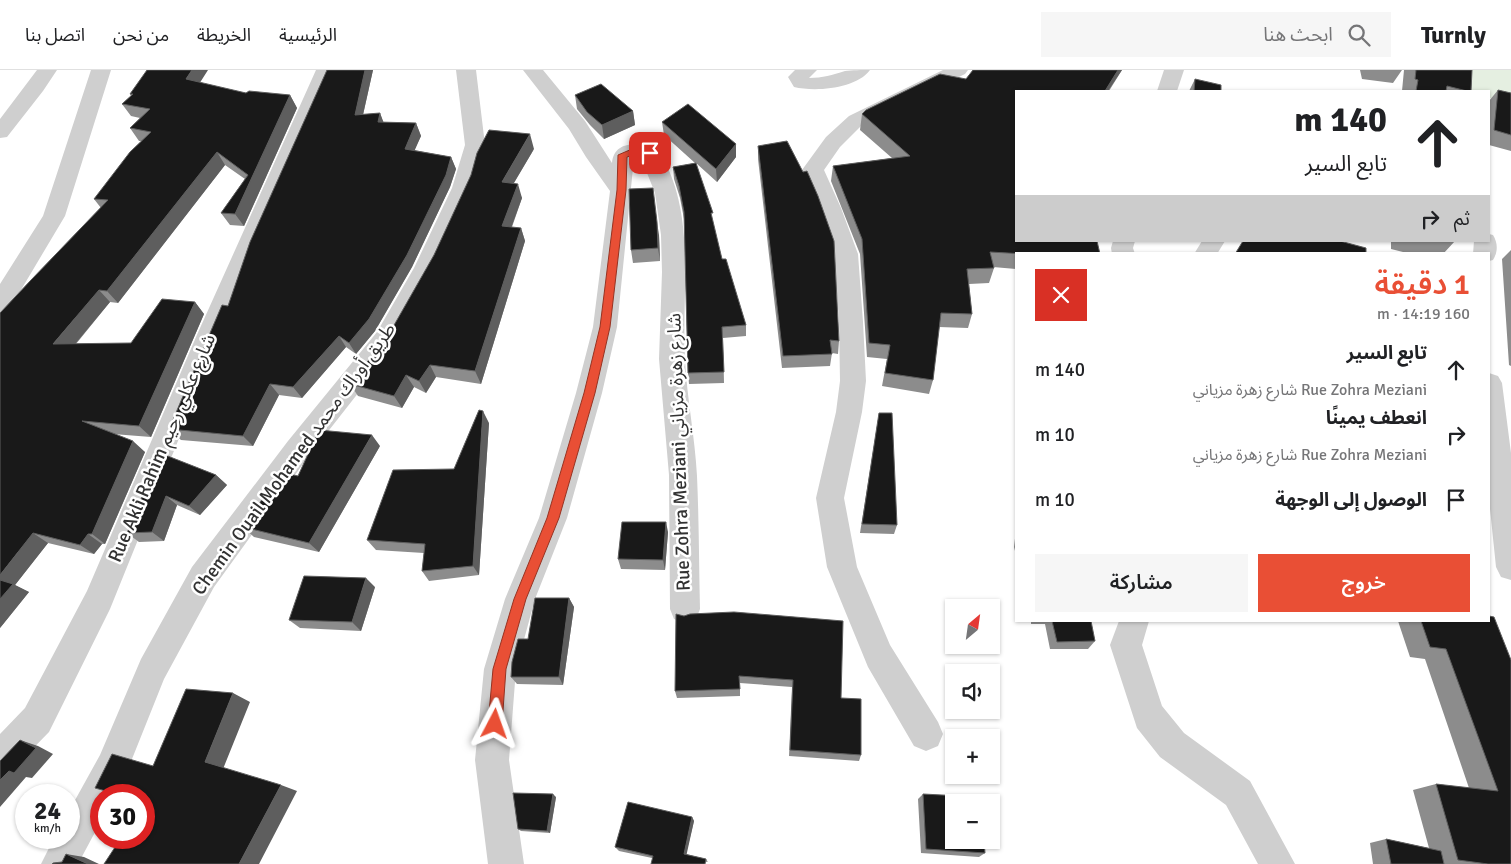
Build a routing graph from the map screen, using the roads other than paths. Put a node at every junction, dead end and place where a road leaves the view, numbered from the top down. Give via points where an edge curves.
1 (47, 70) edge
2 (111, 70) edge
3 (326, 70) edge
4 (466, 70) edge
5 (533, 70) edge
6 (806, 70) edge
7 (860, 70) edge
8 (958, 70) edge
9 (1174, 70) edge
10 (98, 78) edge
11 (1167, 90) edge
12 (0, 132) edge
13 (621, 190) junction
14 (0, 304) edge
15 (1490, 391) edge
16 (1511, 567) edge
17 (685, 609) dead end
18 (1134, 622) edge
19 (926, 734) dead end
20 (0, 758) edge
21 (59, 864) edge
22 (506, 864) edge
23 (1277, 864) edge

1 - 12 street
2 - 10 street
3 - 20 street, Rue Akli Rahim شارع عكلي رحيم via 208,337 99,599 37,720
4 - 21 street, Chemin Ouail Mohamed طريق أوراك محمد via 475,145 463,188 426,268 386,339 202,577 152,670 112,767
5 - 13 street via 578,126
6 - 7 street via 798,77 801,83 820,86 848,78
8 - 19 street via 856,120 833,142 813,170 846,254 853,381 830,498 842,567 879,656
9 - 11 street
10 - 14 street via 54,216
13 - 17 street, Rue Zohra Meziani شارع زهرة مزياني via 623,155 632,151 650,153 666,193 672,235 672,359 682,475
13 - 22 street via 605,327 590,393 553,518 520,599 500,669 492,760
15 - 16 street
18 - 23 street via 1126,645 1149,716 1172,745 1238,793

